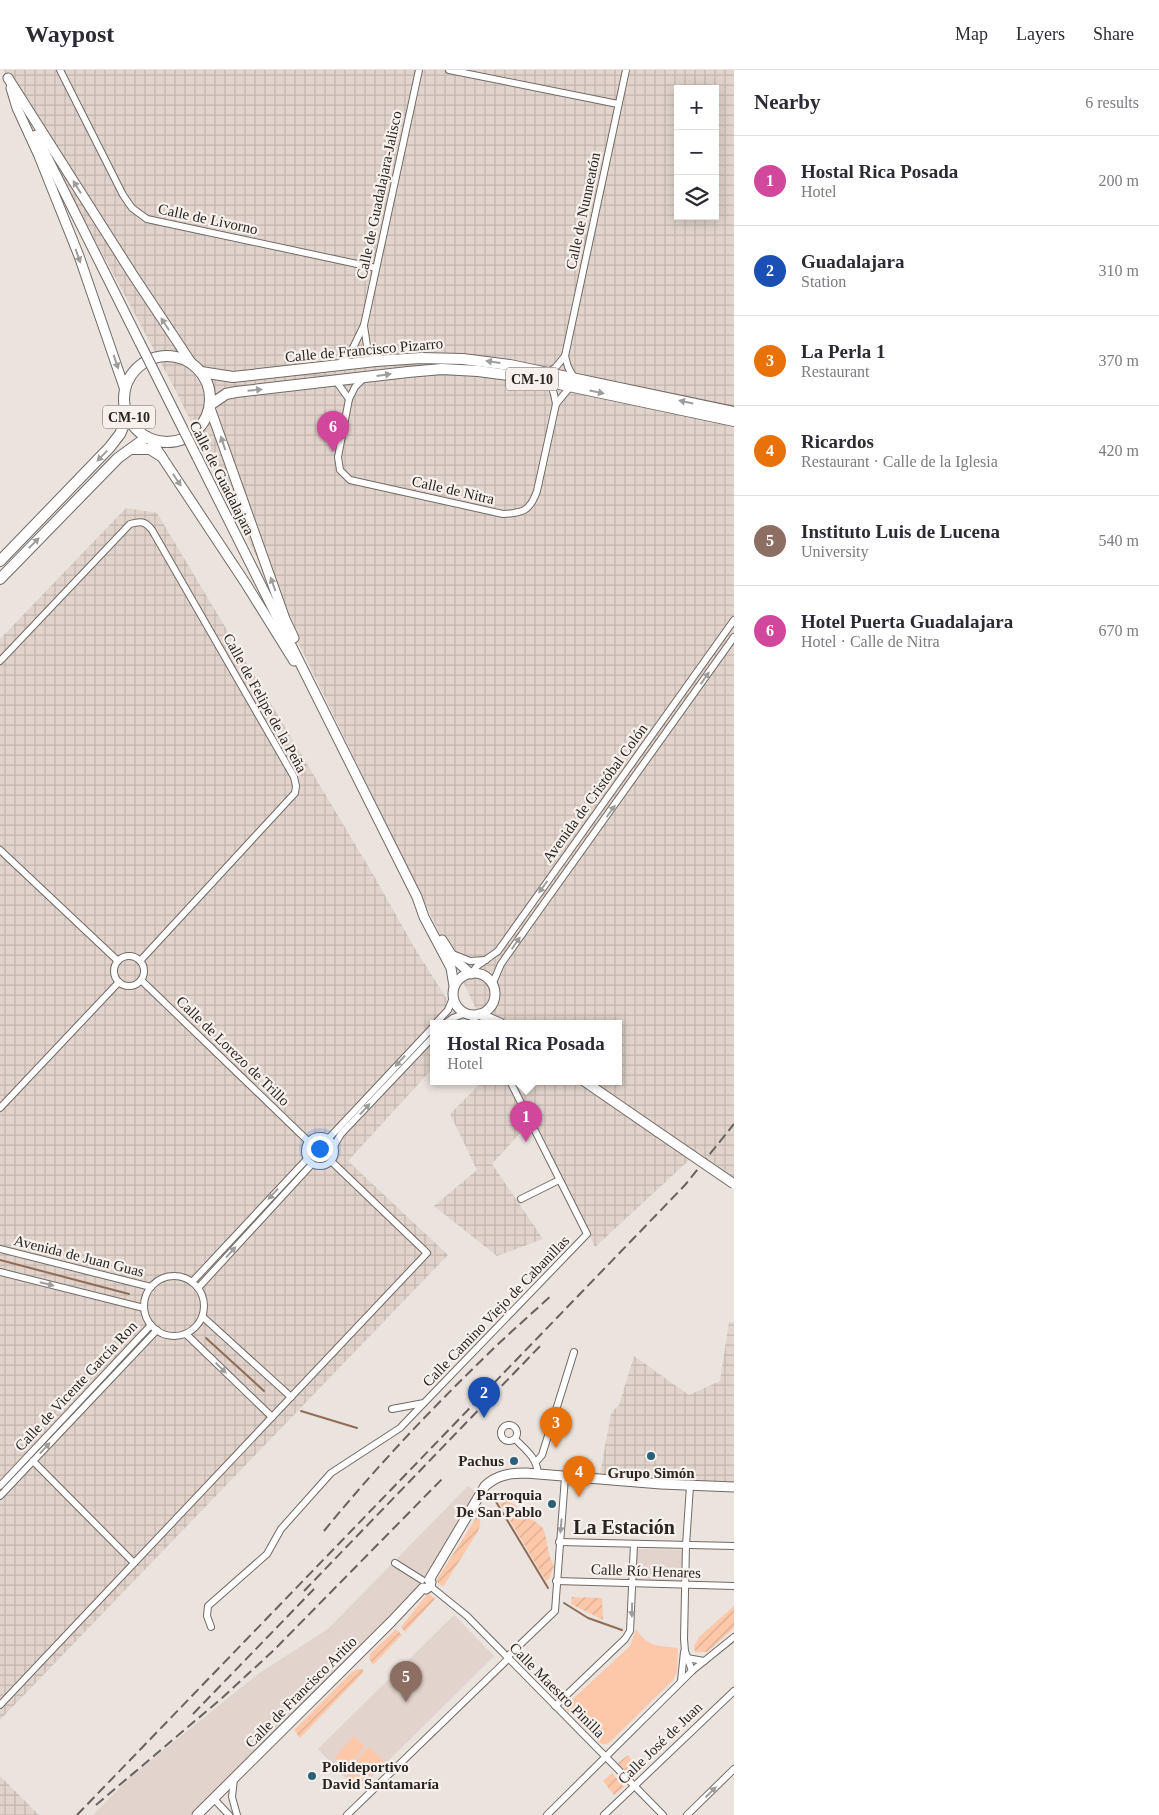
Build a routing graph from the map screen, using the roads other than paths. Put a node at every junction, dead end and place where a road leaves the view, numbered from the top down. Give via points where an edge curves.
1 (60, 70) edge
2 (419, 70) edge
3 (449, 70) edge
4 (626, 70) edge
5 (6, 74) edge
6 (618, 104) junction
7 (376, 268) junction
8 (364, 325) junction
9 (565, 356) junction
10 (376, 361) junction
11 (192, 364) junction
12 (338, 365) junction
13 (201, 372) junction
14 (549, 377) junction
15 (365, 378) junction
16 (336, 381) junction
17 (572, 382) junction
18 (125, 390) junction
19 (349, 400) junction
20 (556, 404) junction
21 (210, 407) junction
22 (734, 412) edge
23 (128, 416) junction
24 (734, 421) edge
25 (148, 438) junction
26 (127, 450) junction
27 (161, 456) junction
28 (0, 560) edge
29 (0, 578) edge
30 (734, 620) edge
31 (734, 637) edge
32 (0, 661) edge
33 (322, 706) junction
34 (352, 766) junction
35 (0, 850) edge
36 (417, 897) junction
37 (450, 953) junction
38 (487, 960) junction
39 (118, 961) junction
40 (140, 961) junction
41 (471, 974) junction
42 (141, 980) junction
43 (119, 982) junction
44 (492, 985) junction
45 (454, 986) junction
46 (453, 998) junction
47 (492, 1004) junction
48 (467, 1014) junction
49 (481, 1018) edge
50 (439, 1020) edge
51 (450, 1020) edge
52 (503, 1020) edge
53 (430, 1030) edge
54 (430, 1040) edge
55 (512, 1085) edge
56 (590, 1085) edge
57 (0, 1108) edge
58 (329, 1138) junction
59 (308, 1140) junction
60 (334, 1146) junction
61 (309, 1161) junction
62 (331, 1161) junction
63 (559, 1180) junction
64 (734, 1184) edge
65 (521, 1199) dead end
66 (0, 1249) edge
67 (0, 1272) edge
68 (192, 1282) junction
69 (151, 1287) junction
70 (198, 1288) junction
71 (144, 1308) junction
72 (203, 1317) junction
73 (151, 1325) junction
74 (157, 1330) junction
75 (186, 1334) junction
76 (574, 1352) dead end
77 (291, 1397) junction
78 (424, 1403) junction
79 (392, 1409) dead end
80 (272, 1417) junction
81 (515, 1439) dead end
82 (33, 1461) junction
83 (536, 1462) junction
84 (538, 1474) junction
85 (565, 1477) junction
86 (0, 1486) edge
87 (690, 1486) junction
88 (734, 1488) edge
89 (0, 1496) edge
90 (559, 1542) junction
91 (634, 1544) junction
92 (686, 1545) junction
93 (734, 1546) edge
94 (134, 1563) junction
95 (395, 1563) dead end
96 (556, 1581) junction
97 (426, 1583) junction
98 (633, 1583) junction
99 (685, 1584) junction
100 (734, 1586) edge
101 (211, 1627) dead end
102 (734, 1637) edge
103 (686, 1654) junction
104 (508, 1658) junction
105 (704, 1661) junction
106 (692, 1670) junction
107 (682, 1681) junction
108 (734, 1690) edge
109 (0, 1705) edge
110 (555, 1706) junction
111 (606, 1757) junction
112 (734, 1769) edge
113 (234, 1779) junction
114 (634, 1786) junction
115 (214, 1799) junction
116 (198, 1815) edge
117 (229, 1815) edge
118 (236, 1815) edge
119 (348, 1815) edge
120 (547, 1815) edge
121 (604, 1815) edge
122 (663, 1815) edge
123 (687, 1815) edge

1 - 7 street, Calle de Livorno via 123,195 132,208 147,219
2 - 7 street, Calle de Guadalajara-Jalisco
3 - 6 street
4 - 6 street, Calle de Nunneatón
11 -> 5 main road
5 -> 18 main road via 75,248
5 - 33 main road, Calle de Guadalajara, bridge
6 - 9 street, Calle de Nunneatón
7 - 8 street, Calle de Guadalajara-Jalisco
8 - 10 street, Calle de Guadalajara-Jalisco via 367,346
8 - 12 street, Calle de Guadalajara-Jalisco via 351,352
9 - 14 street
9 - 17 street
10 - 12 main road, Calle de Francisco Pizarro / CM-10
14 -> 10 main road, Calle de Francisco Pizarro / CM-10 via 496,362 463,358
11 - 13 main road, CM-10
11 - 18 main road, CM-10 via 166,356 153,359 141,365
12 - 13 main road, Calle de Francisco Pizarro / CM-10 via 233,377
13 - 21 main road, CM-10 via 210,391
15 -> 14 main road, Calle de Francisco Pizarro / CM-10 via 451,370
14 - 17 main road, Calle de Francisco Pizarro / CM-10
14 - 20 street, Calle de Nitra
15 - 16 main road, Calle de Francisco Pizarro / CM-10
15 - 19 street, Calle de Nitra
16 - 19 street
21 -> 16 main road, Calle de Francisco Pizarro / CM-10 via 231,393
17 - 20 street, Calle de Nitra
22 -> 17 main road, Calle de Francisco Pizarro / CM-10
17 -> 24 main road, Calle de Francisco Pizarro / CM-10
18 - 23 main road, CM-10
19 - 20 street, Calle de Nitra via 338,457 340,470 350,480 503,514 520,513 533,503
21 - 25 main road, CM-10 via 198,430 188,437 163,442
34 -> 21 main road via 343,738 285,619
23 - 25 main road, CM-10
23 -> 28 main road, CM-10 via 110,447
25 - 26 main road, CM-10
25 - 27 main road
26 - 27 main road, CM-10 via 150,449
29 -> 26 main road, CM-10
27 -> 33 main road
30 -> 38 street, Avenida de Cristóbal Colón via 498,951
44 -> 31 street, Avenida de Cristóbal Colón via 501,964
32 - 40 street, Calle de Felipe de la Peña via 130,524 146,523 294,777 295,793
33 - 34 main road, Calle de Guadalajara
34 - 36 main road, Calle de Guadalajara
35 - 39 street
36 - 37 main road, Calle de Guadalajara
36 - 45 main road, Calle de Guadalajara via 449,964
37 - 38 street via 470,960
37 - 41 main road, Calle de Guadalajara
38 - 41 street, Avenida de Cristóbal Colón
39 - 40 street via 131,956
39 - 43 street via 114,975
40 - 42 street via 144,969
41 - 44 main road via 483,976
41 - 45 main road
42 - 43 street via 130,986
42 - 59 street, Calle de Lorezo de Trillo
43 - 57 street
44 - 47 main road
45 - 46 main road
46 - 48 main road via 457,1007
46 - 50 street
47 - 49 main road
47 - 52 main road
48 - 49 main road
48 - 51 street
53 -> 58 street
60 -> 54 street via 341,1134
55 - 63 street
56 - 64 main road, bridge
58 - 59 street via 320,1135
58 - 60 street
59 - 61 street via 304,1149
60 - 62 street via 335,1154
61 - 62 street via 320,1166
61 -> 68 street
70 -> 61 street
62 - 77 street via 427,1253
63 - 65 street
63 - 78 street, Calle Camino Viejo de Cabanillas via 587,1234
66 - 69 street, Avenida de Juan Guas
67 -> 71 street
68 - 69 street via 168,1276
68 - 70 street
69 - 71 street
70 - 72 street via 204,1299
71 - 73 street
72 - 75 street
72 - 77 street
73 - 74 street
73 - 86 street, Calle de Vicente García Ron
74 - 75 street via 171,1336
82 -> 74 street
75 -> 80 street
76 - 83 street via 542,1455
77 - 80 street
78 - 79 street, Calle Camino Viejo de Cabanillas
78 - 101 street via 400,1428 331,1472 281,1530 267,1554 208,1606
80 - 94 street
81 - 83 street
82 - 89 street
82 - 94 street
83 - 84 street
84 - 85 main road, Calle de Francisco Aritio
84 - 97 main road, Calle de Francisco Aritio via 506,1475 485,1486
85 - 87 main road, Calle de Francisco Aritio
85 -> 90 street
87 - 88 main road, Calle de Francisco Aritio
87 - 92 street
90 - 91 street
90 - 96 street
91 - 92 street
91 - 98 street
92 - 93 street
92 - 99 street
94 - 109 street
95 - 97 street, Calle Maestro Pinilla
96 - 98 street, Calle Río Henares
96 - 104 street via 555,1611
97 - 104 street, Calle Maestro Pinilla via 467,1616
97 - 113 main road, Calle de Francisco Aritio
98 - 99 street, Calle Río Henares
98 -> 110 street via 630,1631 625,1639
99 - 100 street, Calle Río Henares
99 - 103 street
102 - 105 street
103 - 105 street
103 - 106 street
103 - 107 street via 682,1659
104 - 110 street, Calle Maestro Pinilla
104 - 119 street
105 - 106 street
106 - 107 street
107 - 111 street
108 - 114 street, Calle José de Juan
110 - 111 street, Calle Maestro Pinilla
111 - 114 street, Calle Maestro Pinilla
111 - 120 street
123 -> 112 street
113 - 115 main road, Calle de Francisco Aritio
113 - 118 street via 232,1797
114 - 121 street, Calle José de Juan
114 - 122 street, Calle Maestro Pinilla
115 - 116 main road, Calle de Francisco Aritio
115 - 117 street

